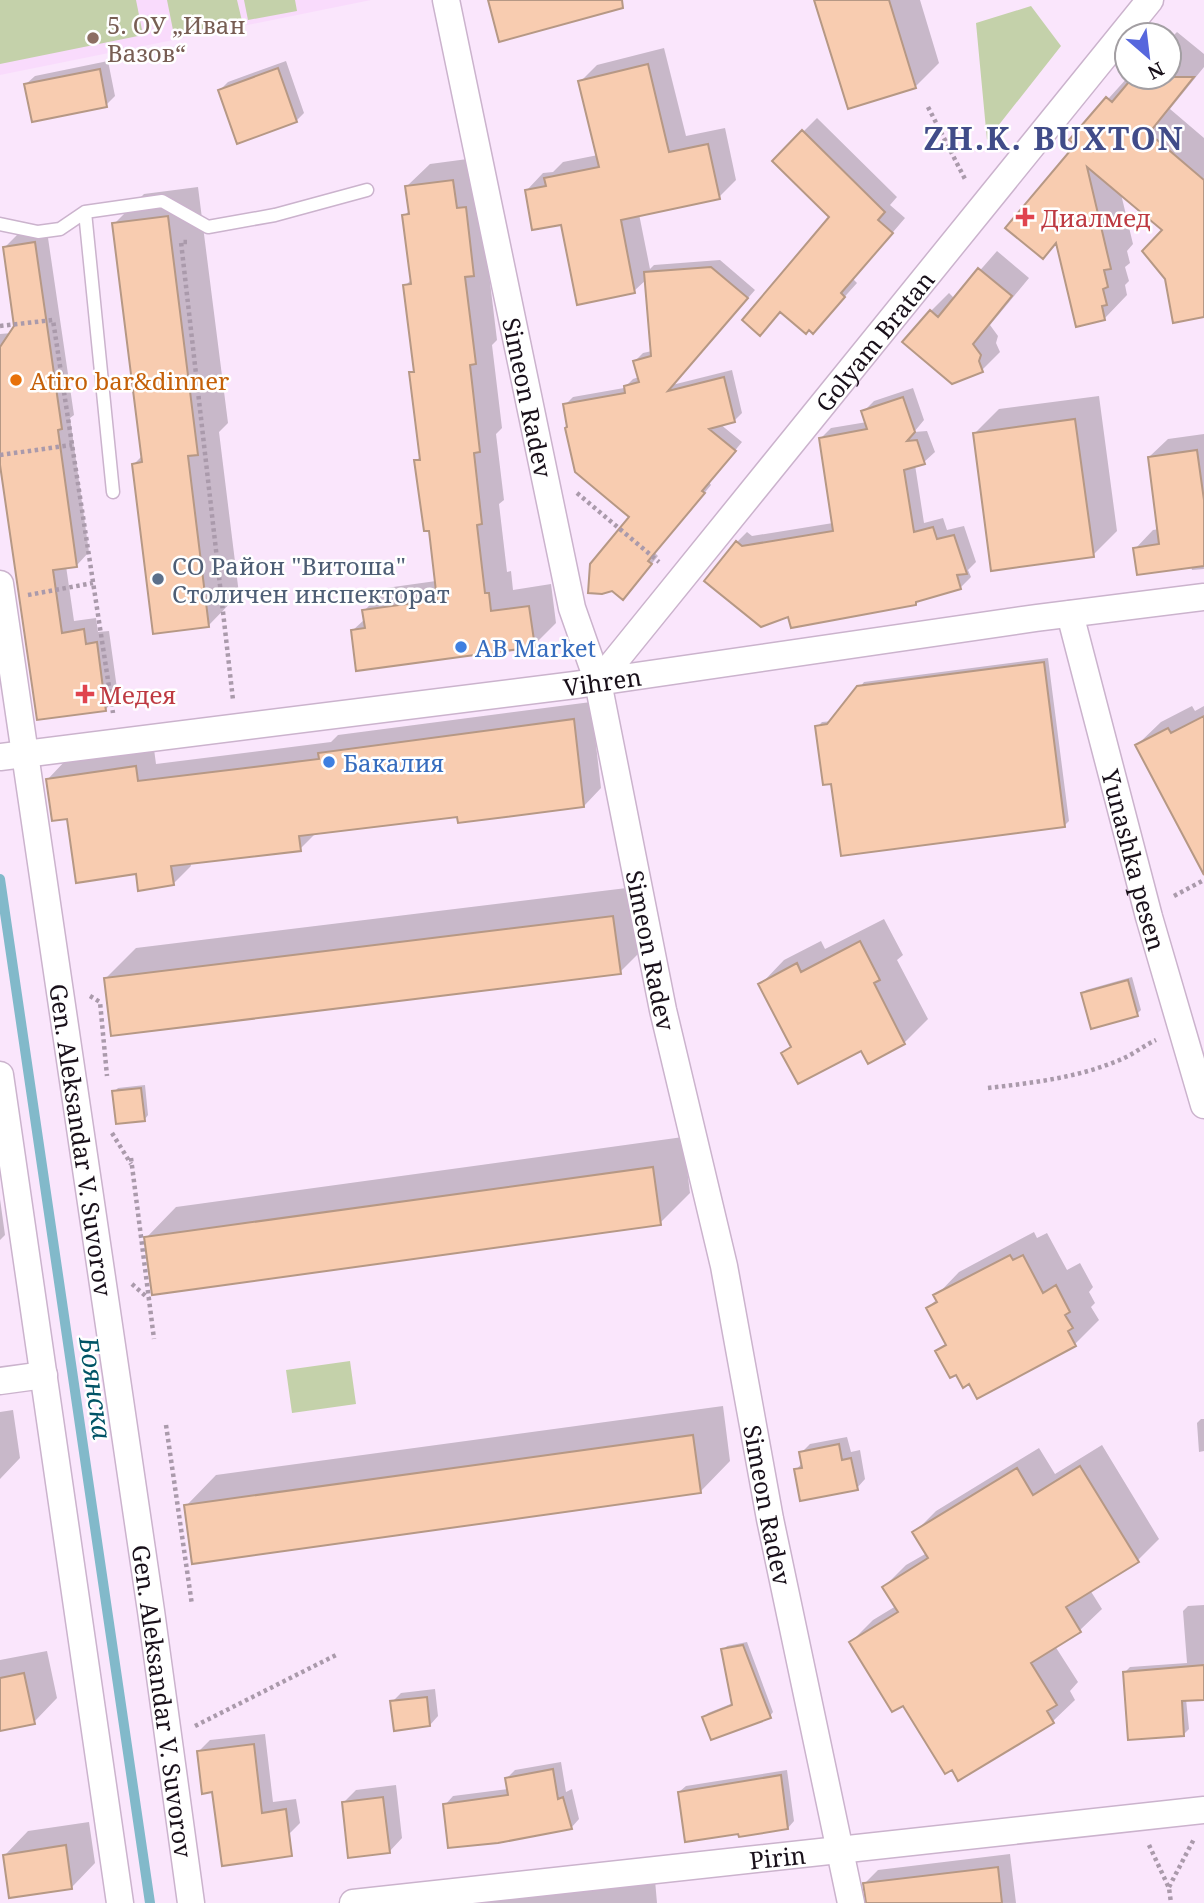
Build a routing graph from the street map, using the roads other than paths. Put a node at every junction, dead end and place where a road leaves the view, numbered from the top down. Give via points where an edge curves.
1 (446, 0) edge
2 (1150, 0) edge
3 (368, 190) dead end
4 (85, 212) junction
5 (0, 224) edge
6 (113, 492) dead end
7 (1, 592) edge
8 (1204, 597) edge
9 (1070, 614) junction
10 (598, 682) junction
11 (13, 755) edge
12 (0, 1075) edge
13 (1204, 1105) edge
14 (44, 1375) junction
15 (0, 1381) edge
16 (1201, 1820) edge
17 (840, 1849) junction
18 (120, 1903) edge
19 (191, 1903) edge
20 (352, 1903) edge
21 (851, 1903) edge

1 - 10 street, Simeon Radev via 572,608
2 - 10 street, Golyam Bratan
3 - 4 lane via 208,227 162,201
4 - 5 lane via 60,229 38,232
4 - 6 lane
7 - 11 street, Gen. Aleksandar V. Suvorov
8 - 9 street, Vihren
9 - 10 street, Vihren
9 - 13 street, Yunashka pesen via 1149,917
10 - 11 street, Vihren
10 - 17 street, Simeon Radev via 663,1010 724,1266 769,1519
11 - 19 street, Gen. Aleksandar V. Suvorov via 168,1729
12 - 14 street
14 - 15 street
14 - 18 street
16 - 17 street, Pirin via 1136,1817
17 - 20 street, Pirin
17 - 21 street, Simeon Radev

